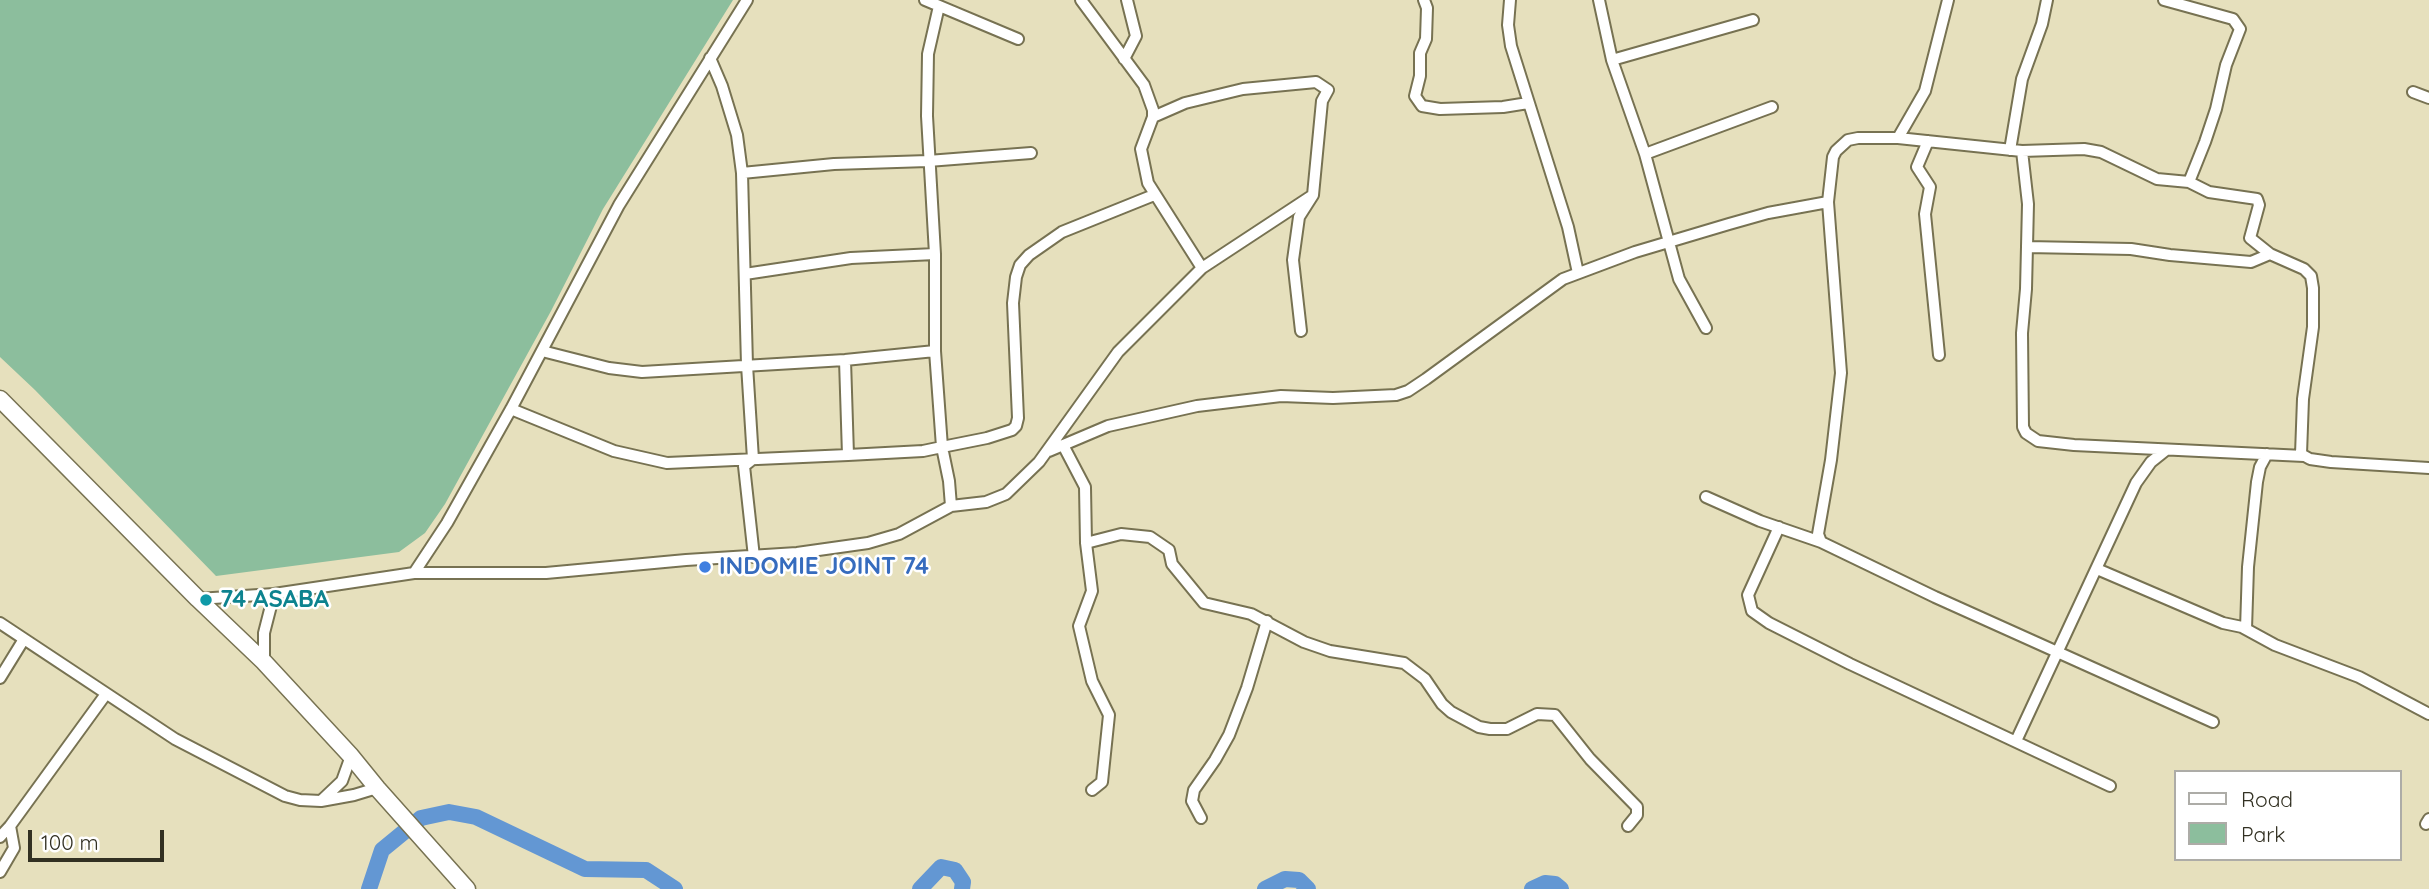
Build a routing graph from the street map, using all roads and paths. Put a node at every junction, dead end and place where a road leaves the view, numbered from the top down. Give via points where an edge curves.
1 (747, 0) edge
2 (925, 0) edge
3 (1081, 0) edge
4 (1127, 0) edge
5 (1424, 0) edge
6 (1510, 0) edge
7 (1599, 0) edge
8 (1948, 0) edge
9 (2047, 0) edge
10 (2164, 0) edge
11 (939, 6) junction
12 (1753, 20) dead end
13 (1018, 39) dead end
14 (710, 58) junction
15 (1124, 59) junction
16 (1612, 60) junction
17 (2413, 92) dead end
18 (2429, 98) edge
19 (1528, 103) junction
20 (1772, 107) dead end
21 (1153, 117) junction
22 (1898, 138) junction
23 (1928, 141) junction
24 (2016, 150) junction
25 (1031, 153) dead end
26 (1645, 154) junction
27 (928, 161) junction
28 (742, 173) junction
29 (2189, 182) junction
30 (1154, 195) junction
31 (1313, 195) junction
32 (1828, 202) junction
33 (1667, 242) junction
34 (2027, 247) junction
35 (934, 254) junction
36 (2270, 254) junction
37 (1202, 268) junction
38 (1578, 273) junction
39 (745, 274) junction
40 (1706, 328) dead end
41 (1301, 331) dead end
42 (542, 351) junction
43 (935, 351) junction
44 (1938, 355) dead end
45 (845, 360) junction
46 (747, 365) junction
47 (0, 399) edge
48 (511, 408) junction
49 (1063, 445) junction
50 (942, 447) junction
51 (2166, 450) junction
52 (1047, 452) junction
53 (2267, 454) junction
54 (848, 455) junction
55 (2304, 456) junction
56 (753, 459) junction
57 (2429, 468) edge
58 (1706, 497) dead end
59 (951, 506) junction
60 (1779, 527) junction
61 (1821, 542) junction
62 (1086, 543) junction
63 (754, 557) junction
64 (2097, 569) junction
65 (414, 573) junction
66 (274, 594) junction
67 (198, 598) junction
68 (1267, 621) junction
69 (0, 623) edge
70 (2246, 629) junction
71 (24, 639) junction
72 (2058, 653) junction
73 (264, 662) junction
74 (0, 678) edge
75 (106, 694) junction
76 (2429, 714) edge
77 (2213, 722) dead end
78 (2016, 741) junction
79 (351, 756) junction
80 (2110, 786) dead end
81 (377, 788) junction
82 (1092, 790) dead end
83 (321, 801) junction
84 (1201, 818) dead end
85 (10, 826) junction
86 (1628, 826) dead end
87 (0, 836) edge
88 (0, 872) edge
89 (467, 889) edge

1 - 14 street
2 - 11 street
3 - 15 street
4 - 15 street via 1136,36
5 - 19 street via 1426,39 1415,96 1422,106 1440,109
6 - 19 street via 1511,46
7 - 16 street
8 - 22 street via 1925,91
9 - 24 street via 2022,79
10 - 29 street via 2232,19 2239,29
11 - 13 street
11 - 27 street via 928,54
12 - 16 street
14 - 28 street via 737,135
14 - 42 street via 619,205
15 - 21 street via 1144,85
16 - 26 street
17 - 18 street
19 - 38 street
20 - 26 street
21 - 30 street via 1141,149
21 - 31 street via 1185,103 1243,89 1322,84 1328,90 1322,101
22 - 23 street
22 - 32 street via 1858,138 1841,146 1833,157
23 - 24 street
23 - 44 street via 1917,167 1930,187 1925,214
24 - 29 street via 2101,152 2157,179
24 - 34 street via 2028,204
25 - 27 street
26 - 33 street
27 - 28 street
27 - 35 street
28 - 39 street
29 - 36 street via 2209,192 2257,199 2250,238
30 - 37 street
30 - 50 street via 1062,232 1020,265 1013,303 1016,425 987,438
31 - 37 street
31 - 41 street via 1299,216 1293,260
32 - 33 street via 1768,213
32 - 61 street via 1841,373 1818,534
33 - 38 street
33 - 40 street via 1679,279
34 - 36 street via 2131,249 2251,262
34 - 51 street via 2022,333 2026,433 2038,441
35 - 39 street via 851,258
35 - 43 street
36 - 55 street via 2311,276 2313,327 2299,451
37 - 52 street via 1118,352
38 - 49 street via 1408,391 1333,398 1247,398 1108,426
39 - 46 street
42 - 46 street via 642,372
42 - 48 street
43 - 45 street
43 - 50 street
45 - 46 street
45 - 54 street
46 - 56 street
47 - 67 main road
48 - 56 street via 643,459 667,463
48 - 65 street
49 - 52 street
49 - 62 street via 1085,487
50 - 54 street
50 - 59 street
51 - 53 street
51 - 64 street via 2151,461 2136,483
52 - 59 street via 1006,494 986,502
53 - 55 street
53 - 70 street via 2257,482
54 - 56 street
55 - 57 street
56 - 63 street via 744,467
58 - 60 street
59 - 63 street via 900,534 868,543
60 - 61 street
60 - 78 street via 1748,595 1752,611 1850,664
61 - 72 street
62 - 68 street via 1121,534 1150,537 1169,550 1172,564 1204,603
62 - 82 street via 1092,591 1079,626 1092,681 1109,715 1102,782
63 - 65 street via 546,573
64 - 70 street
64 - 72 street
65 - 66 street
66 - 67 street
66 - 73 street via 264,633
67 - 73 main road
68 - 84 street via 1228,735 1194,790 1192,801
68 - 86 street via 1330,651 1404,663 1425,679 1451,712 1479,727 1507,729 1536,714 1555,715 1637,807
69 - 71 street
70 - 76 street via 2359,677
71 - 74 street
71 - 75 street
72 - 77 street
72 - 78 street
73 - 79 main road
75 - 83 street via 226,767 285,796
75 - 85 street
78 - 80 street
79 - 81 main road
79 - 83 street via 342,780
81 - 83 street
81 - 89 main road
85 - 87 street
85 - 88 street via 14,848

